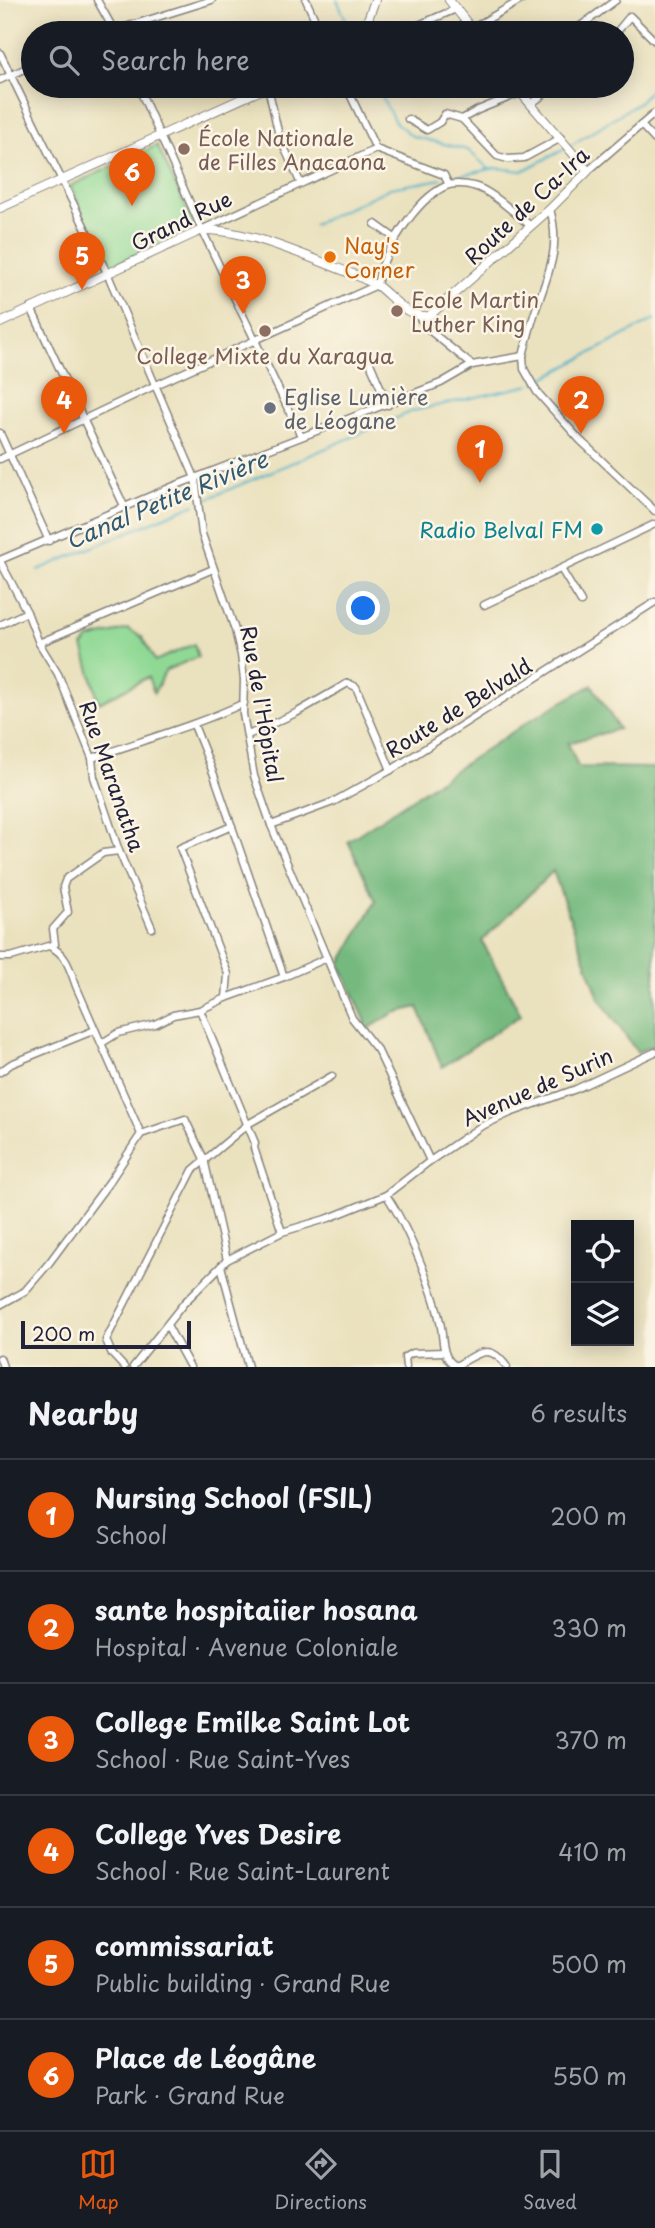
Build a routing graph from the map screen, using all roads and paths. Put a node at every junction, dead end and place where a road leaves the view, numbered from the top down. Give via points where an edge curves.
1 (97, 0) edge
2 (212, 0) edge
3 (306, 0) edge
4 (449, 0) edge
5 (522, 0) edge
6 (615, 0) edge
7 (202, 2) edge
8 (371, 3) edge
9 (456, 9) junction
10 (109, 21) edge
11 (147, 21) edge
12 (316, 21) edge
13 (366, 21) edge
14 (428, 21) edge
15 (465, 21) edge
16 (484, 21) edge
17 (587, 21) edge
18 (626, 21) edge
19 (655, 41) edge
20 (0, 53) edge
21 (21, 71) edge
22 (12, 75) junction
23 (0, 80) edge
24 (21, 94) edge
25 (23, 98) edge
26 (143, 98) edge
27 (242, 98) edge
28 (271, 98) edge
29 (352, 98) edge
30 (502, 98) edge
31 (525, 98) edge
32 (539, 98) edge
33 (531, 104) junction
34 (655, 113) edge
35 (408, 119) dead end
36 (462, 119) junction
37 (641, 125) junction
38 (159, 135) junction
39 (561, 138) junction
40 (655, 140) edge
41 (376, 149) junction
42 (588, 171) junction
43 (62, 180) junction
44 (300, 182) junction
45 (449, 185) junction
46 (0, 208) edge
47 (550, 209) junction
48 (375, 224) dead end
49 (531, 226) junction
50 (202, 230) junction
51 (396, 239) junction
52 (108, 275) junction
53 (377, 285) junction
54 (31, 308) junction
55 (418, 316) junction
56 (0, 323) edge
57 (255, 340) junction
58 (523, 356) junction
59 (370, 363) dead end
60 (472, 365) junction
61 (156, 385) junction
62 (388, 405) junction
63 (84, 421) junction
64 (0, 433) edge
65 (300, 436) junction
66 (10, 454) junction
67 (0, 459) edge
68 (195, 478) junction
69 (125, 508) junction
70 (655, 510) edge
71 (655, 524) edge
72 (49, 541) junction
73 (0, 561) edge
74 (213, 569) junction
75 (561, 569) junction
76 (581, 603) dead end
77 (655, 603) edge
78 (484, 605) dead end
79 (27, 612) junction
80 (0, 625) edge
81 (39, 643) junction
82 (244, 703) junction
83 (194, 724) junction
84 (248, 735) junction
85 (92, 758) junction
86 (391, 770) junction
87 (271, 825) junction
88 (232, 827) junction
89 (119, 851) junction
90 (152, 928) dead end
91 (48, 946) junction
92 (0, 957) edge
93 (327, 958) junction
94 (284, 977) junction
95 (226, 998) junction
96 (200, 1010) junction
97 (95, 1030) junction
98 (102, 1043) junction
99 (655, 1052) edge
100 (0, 1072) edge
101 (331, 1076) dead end
102 (248, 1124) junction
103 (141, 1134) junction
104 (204, 1159) junction
105 (430, 1161) junction
106 (386, 1195) junction
107 (282, 1232) junction
108 (227, 1260) junction
109 (221, 1266) junction
110 (0, 1305) edge
111 (167, 1325) junction
112 (444, 1352) junction
113 (0, 1358) edge
114 (3, 1367) edge
115 (124, 1367) edge
116 (133, 1367) edge
117 (190, 1367) edge
118 (248, 1367) edge
119 (406, 1367) edge
120 (507, 1367) edge

1 - 10 street
2 - 7 street
3 - 12 street
4 - 9 street
5 - 16 street
6 - 17 street
7 - 11 street
8 - 13 street
9 - 14 street
9 - 15 street
18 - 19 street via 630,16
20 - 22 street, Rue de l'Hôpital
21 - 22 street
22 - 23 street
22 - 24 street, Rue de l'Hôpital
25 - 43 street, Rue de l'Hôpital
26 - 38 street
27 - 38 street
28 - 44 street via 279,136
29 - 41 street
30 - 36 street
31 - 33 street
32 - 33 street
33 - 39 street
34 - 37 street, Route de Ca-Ira
35 - 36 street via 427,130 448,114
36 - 39 street via 497,156 508,159 524,158
37 - 40 street
37 - 42 street, Route de Ca-Ira
38 - 43 street
38 - 50 street
39 - 42 street
41 - 44 street, Grand Rue
41 - 45 street via 444,175
42 - 47 street, Route de Ca-Ira
43 - 46 street
43 - 52 street, Rue de l'Hôpital
44 - 50 street, Grand Rue
45 - 49 street via 474,186
45 - 51 street via 426,198
47 - 49 street, Route de Ca-Ira
47 - 58 street via 556,234 552,263
48 - 51 street
49 - 55 street, Route de Ca-Ira via 436,312
50 - 52 street, Grand Rue
50 - 53 street via 240,234
50 - 57 street
51 - 53 street
52 - 54 street, Grand Rue
52 - 61 street, Rue de l'Hôpital
53 - 55 street
53 - 57 street
54 - 56 street, Grand Rue
54 - 63 street
55 - 60 street
57 - 61 street
57 - 65 street
58 - 60 street
58 - 70 street via 524,369 537,392 580,440
59 - 62 street
60 - 62 street
61 - 63 street
61 - 68 street, Rue de l'Hôpital
62 - 65 street
63 - 66 street
63 - 69 street
64 - 66 street
65 - 68 street
66 - 67 street
66 - 72 street
68 - 69 street
68 - 74 street, Rue de l'Hôpital via 202,534
69 - 72 street
71 - 75 street
72 - 73 street
73 - 79 street, Rue Maranatha
74 - 81 street
74 - 82 street, Rue de l'Hôpital via 236,630
75 - 76 street
75 - 78 street
77 - 86 street, Route de Belvald
79 - 80 street
79 - 81 street, Rue Maranatha
81 - 85 street, Rue Maranatha via 58,674
82 - 83 street
82 - 84 street, Rue de l'Hôpital
83 - 85 street
83 - 88 street
84 - 86 street via 348,683 356,687
84 - 87 street, Rue de l'Hôpital via 254,776
85 - 89 street, Rue Maranatha
86 - 87 street, Route de Belvald via 333,802
87 - 93 street, Rue de l'Hôpital
88 - 94 street
88 - 95 street via 180,848 228,974
89 - 90 street, Rue Maranatha
89 - 91 street via 103,853 66,879 68,912 53,929 55,944
91 - 92 street
91 - 97 street via 59,950 69,964
93 - 94 street
93 - 105 street, Rue de l'Hôpital via 352,1018 378,1051
94 - 95 street
95 - 96 street
96 - 98 street via 118,1033
96 - 102 street
97 - 98 street
97 - 100 street
98 - 103 street
99 - 105 street, Avenue de Surin via 480,1127
101 - 102 street
102 - 104 street
102 - 107 street
103 - 104 street via 185,1119
103 - 110 street via 49,1263 25,1291
104 - 108 street
104 - 115 street via 193,1170 106,1340
105 - 106 street, Avenue de Surin
106 - 107 street, Avenue de Surin
106 - 112 street via 436,1305
107 - 108 street, Avenue de Surin
108 - 109 street, Avenue de Surin
109 - 111 street, Avenue de Surin
109 - 118 street
111 - 116 street, Avenue de Surin
111 - 117 street
112 - 119 street via 412,1353 405,1357
112 - 120 street via 456,1366 484,1350 501,1358
113 - 114 street

